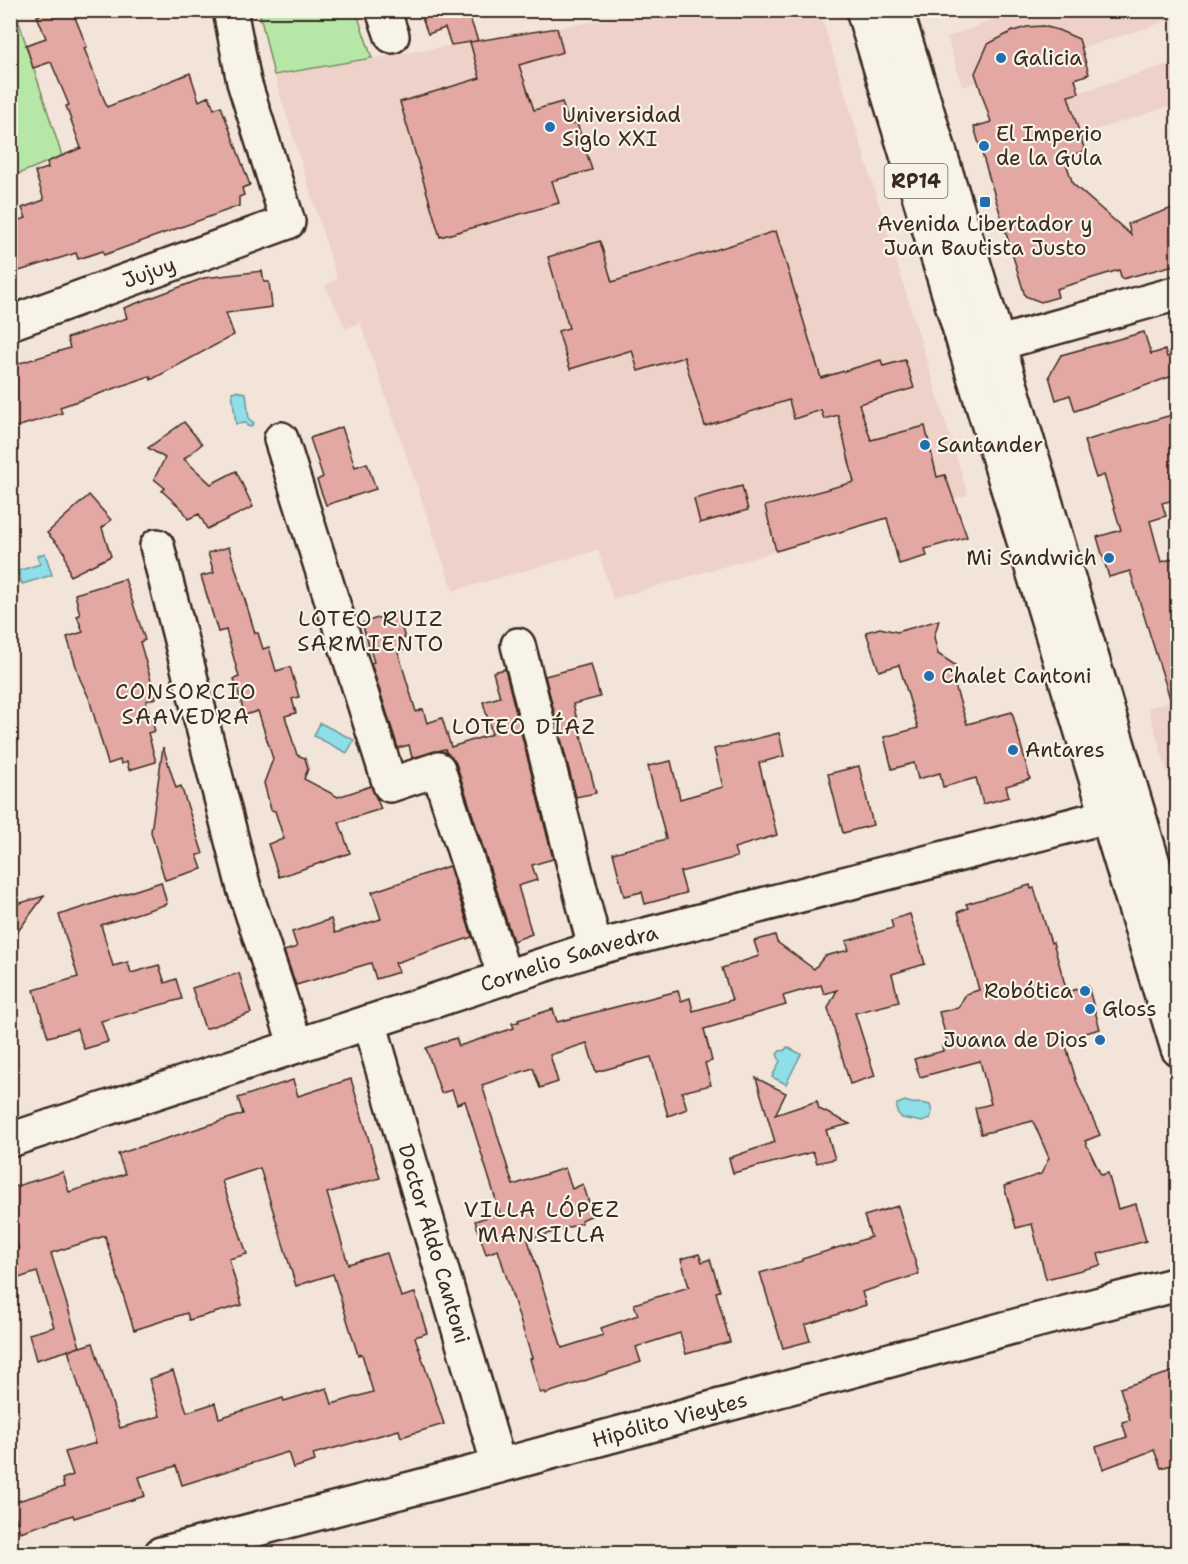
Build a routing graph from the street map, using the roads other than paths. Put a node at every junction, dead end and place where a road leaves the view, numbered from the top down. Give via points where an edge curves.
1 (230, 10) edge
2 (863, 10) edge
3 (896, 10) edge
4 (1178, 293) edge
5 (10, 323) edge
6 (984, 347) junction
7 (280, 439) dead end
8 (157, 546) dead end
9 (518, 645) dead end
10 (1123, 812) junction
11 (1178, 947) edge
12 (595, 948) junction
13 (505, 978) junction
14 (369, 1022) junction
15 (296, 1046) junction
16 (1178, 1049) edge
17 (10, 1140) edge
18 (1178, 1284) edge
19 (499, 1466) junction
20 (161, 1554) edge

1 - 5 street, Jujuy via 244,82 288,222
2 - 6 street, RP14
3 - 6 street, RP14
4 - 6 street
6 - 10 street, RP14
7 - 13 street via 390,785 438,769
8 - 15 street via 244,888
9 - 12 street
10 - 11 street, RP14
10 - 12 street, Cornelio Saavedra
10 - 16 street, RP14
12 - 13 street, Cornelio Saavedra
13 - 14 street, Cornelio Saavedra
14 - 15 street, Cornelio Saavedra
14 - 19 street, Doctor Aldo Cantoni
15 - 17 street, Cornelio Saavedra
18 - 19 street, Hipólito Vieytes
19 - 20 street, Hipólito Vieytes

